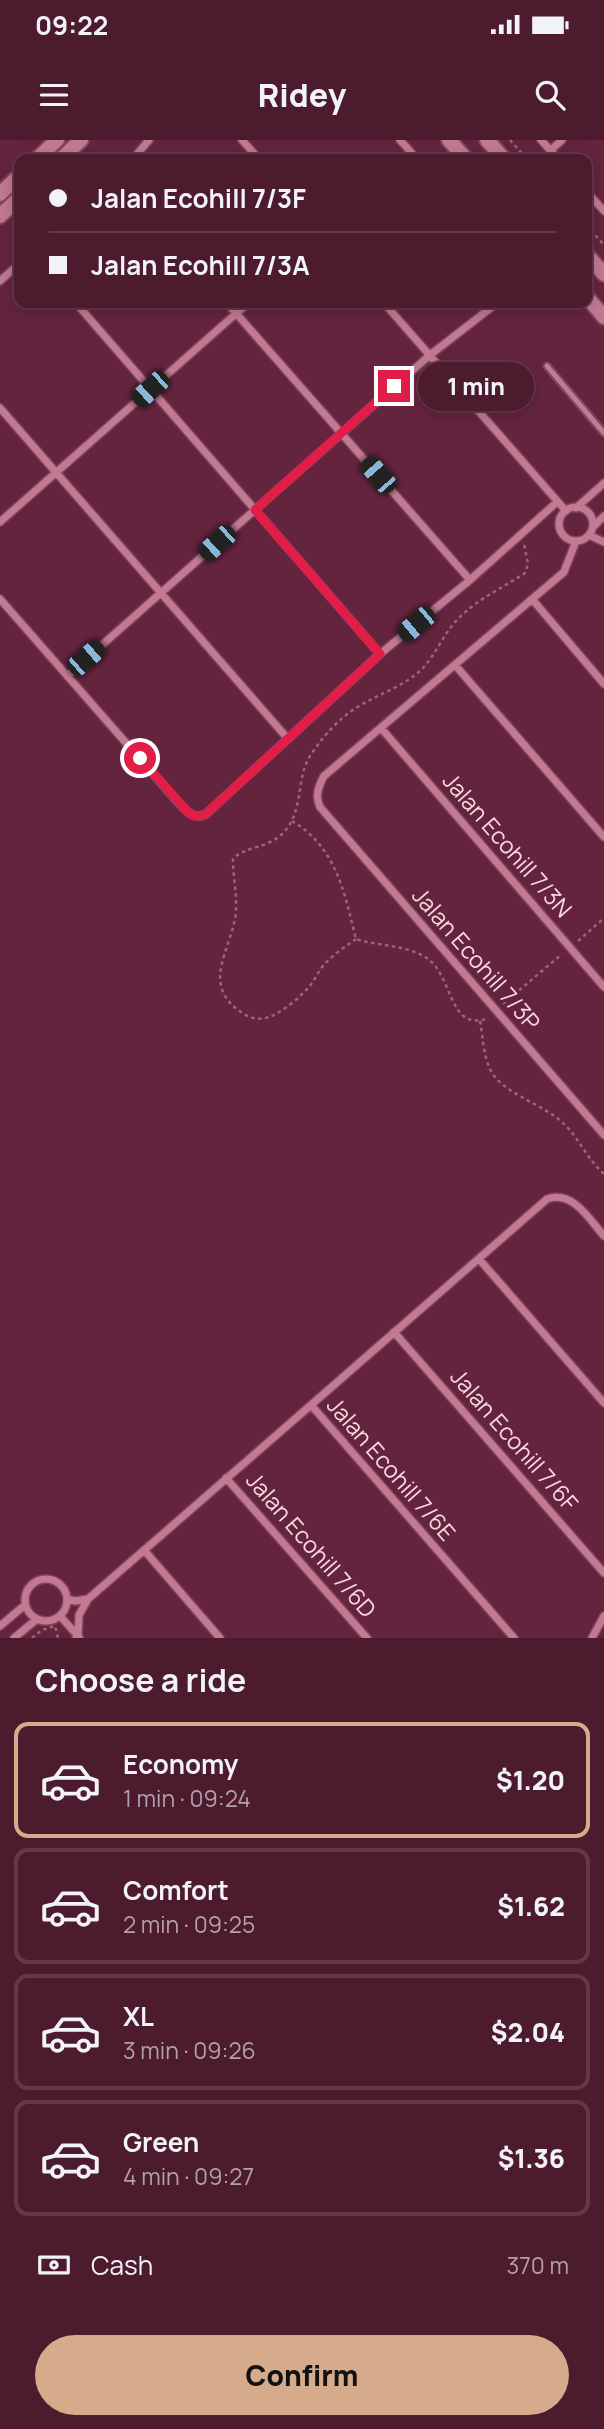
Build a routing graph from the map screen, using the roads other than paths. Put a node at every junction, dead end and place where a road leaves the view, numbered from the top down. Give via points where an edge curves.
1 (57, 140) edge
2 (82, 140) edge
3 (149, 140) edge
4 (242, 140) edge
5 (400, 140) edge
6 (449, 140) edge
7 (487, 140) edge
8 (541, 140) edge
9 (562, 140) edge
10 (551, 150) junction
11 (42, 154) edge
12 (67, 154) edge
13 (137, 154) edge
14 (255, 154) edge
15 (412, 154) edge
16 (462, 154) edge
17 (499, 154) edge
18 (554, 154) edge
19 (14, 181) edge
20 (0, 194) edge
21 (592, 198) edge
22 (14, 203) edge
23 (604, 211) edge
24 (0, 216) edge
25 (592, 261) edge
26 (14, 268) edge
27 (604, 274) edge
28 (0, 281) edge
29 (592, 303) edge
30 (80, 308) edge
31 (232, 308) edge
32 (242, 308) edge
33 (388, 308) edge
34 (491, 308) edge
35 (236, 313) junction
36 (604, 317) edge
37 (430, 355) junction
38 (547, 366) dead end
39 (150, 389) junction
40 (0, 408) edge
41 (341, 433) junction
42 (604, 433) edge
43 (56, 472) junction
44 (604, 483) edge
45 (557, 502) junction
46 (576, 508) junction
47 (255, 510) junction
48 (566, 511) junction
49 (604, 516) edge
50 (0, 522) edge
51 (593, 527) junction
52 (589, 535) junction
53 (576, 541) junction
54 (604, 542) edge
55 (470, 580) junction
56 (161, 593) junction
57 (0, 599) edge
58 (532, 599) junction
59 (380, 654) junction
60 (455, 665) junction
61 (68, 674) junction
62 (604, 684) edge
63 (381, 728) junction
64 (288, 739) junction
65 (604, 837) edge
66 (604, 987) edge
67 (604, 1135) edge
68 (604, 1236) edge
69 (479, 1259) junction
70 (394, 1332) junction
71 (604, 1403) edge
72 (311, 1405) junction
73 (226, 1478) junction
74 (144, 1550) junction
75 (604, 1573) edge
76 (67, 1599) junction
77 (88, 1599) junction
78 (25, 1605) junction
79 (60, 1616) junction
80 (604, 1616) edge
81 (37, 1619) junction
82 (0, 1626) edge
83 (78, 1637) edge
84 (14, 1638) edge
85 (220, 1638) edge
86 (367, 1638) edge
87 (514, 1638) edge
88 (592, 1638) edge

1 - 11 street
2 - 12 street
3 - 13 street
4 - 14 street
5 - 15 street
6 - 16 street
7 - 17 street
8 - 10 street
9 - 10 street
10 - 18 street
19 - 20 street
21 - 23 street
22 - 24 street
25 - 27 street
26 - 28 street
29 - 36 street
30 - 39 street
31 - 35 street
32 - 35 street
33 - 37 street
34 - 37 street
35 - 39 street
35 - 41 street
37 - 41 street
37 - 45 street
38 - 42 lane
39 - 43 street
39 - 47 street
40 - 43 street
41 - 47 street
41 - 55 street
43 - 50 street
43 - 56 street
44 - 46 street
45 - 48 street
45 - 55 street
46 - 48 street
46 - 51 street via 589,514
47 - 56 street
47 - 59 street
48 - 53 street via 560,530
49 - 51 street
51 - 52 street
52 - 53 street
52 - 54 street
53 - 58 street via 564,572
55 - 59 street
56 - 61 street
56 - 64 street
57 - 61 street
58 - 60 street
58 - 62 street
59 - 64 street
60 - 63 street
60 - 65 street
61 - 64 street via 194,817 206,814
63 - 66 street, Jalan Ecohill 7/3N
63 - 67 street, Jalan Ecohill 7/3P via 324,776 316,799 320,807
68 - 69 street via 570,1199 557,1196 547,1199
69 - 70 street
69 - 71 street
70 - 72 street
70 - 75 street, Jalan Ecohill 7/6F
72 - 73 street, Jalan Ecohill 7/6E
72 - 87 street, Jalan Ecohill 7/6E
73 - 74 street, Jalan Ecohill 7/6E
73 - 86 street, Jalan Ecohill 7/6D
74 - 77 street, Jalan Ecohill 7/6E
74 - 85 street
76 - 77 street
76 - 78 street via 60,1584 41,1580 26,1592
76 - 79 street
77 - 83 street via 79,1615
78 - 81 street
78 - 82 street
79 - 81 street via 50,1621
79 - 83 street
80 - 88 street
81 - 84 street

